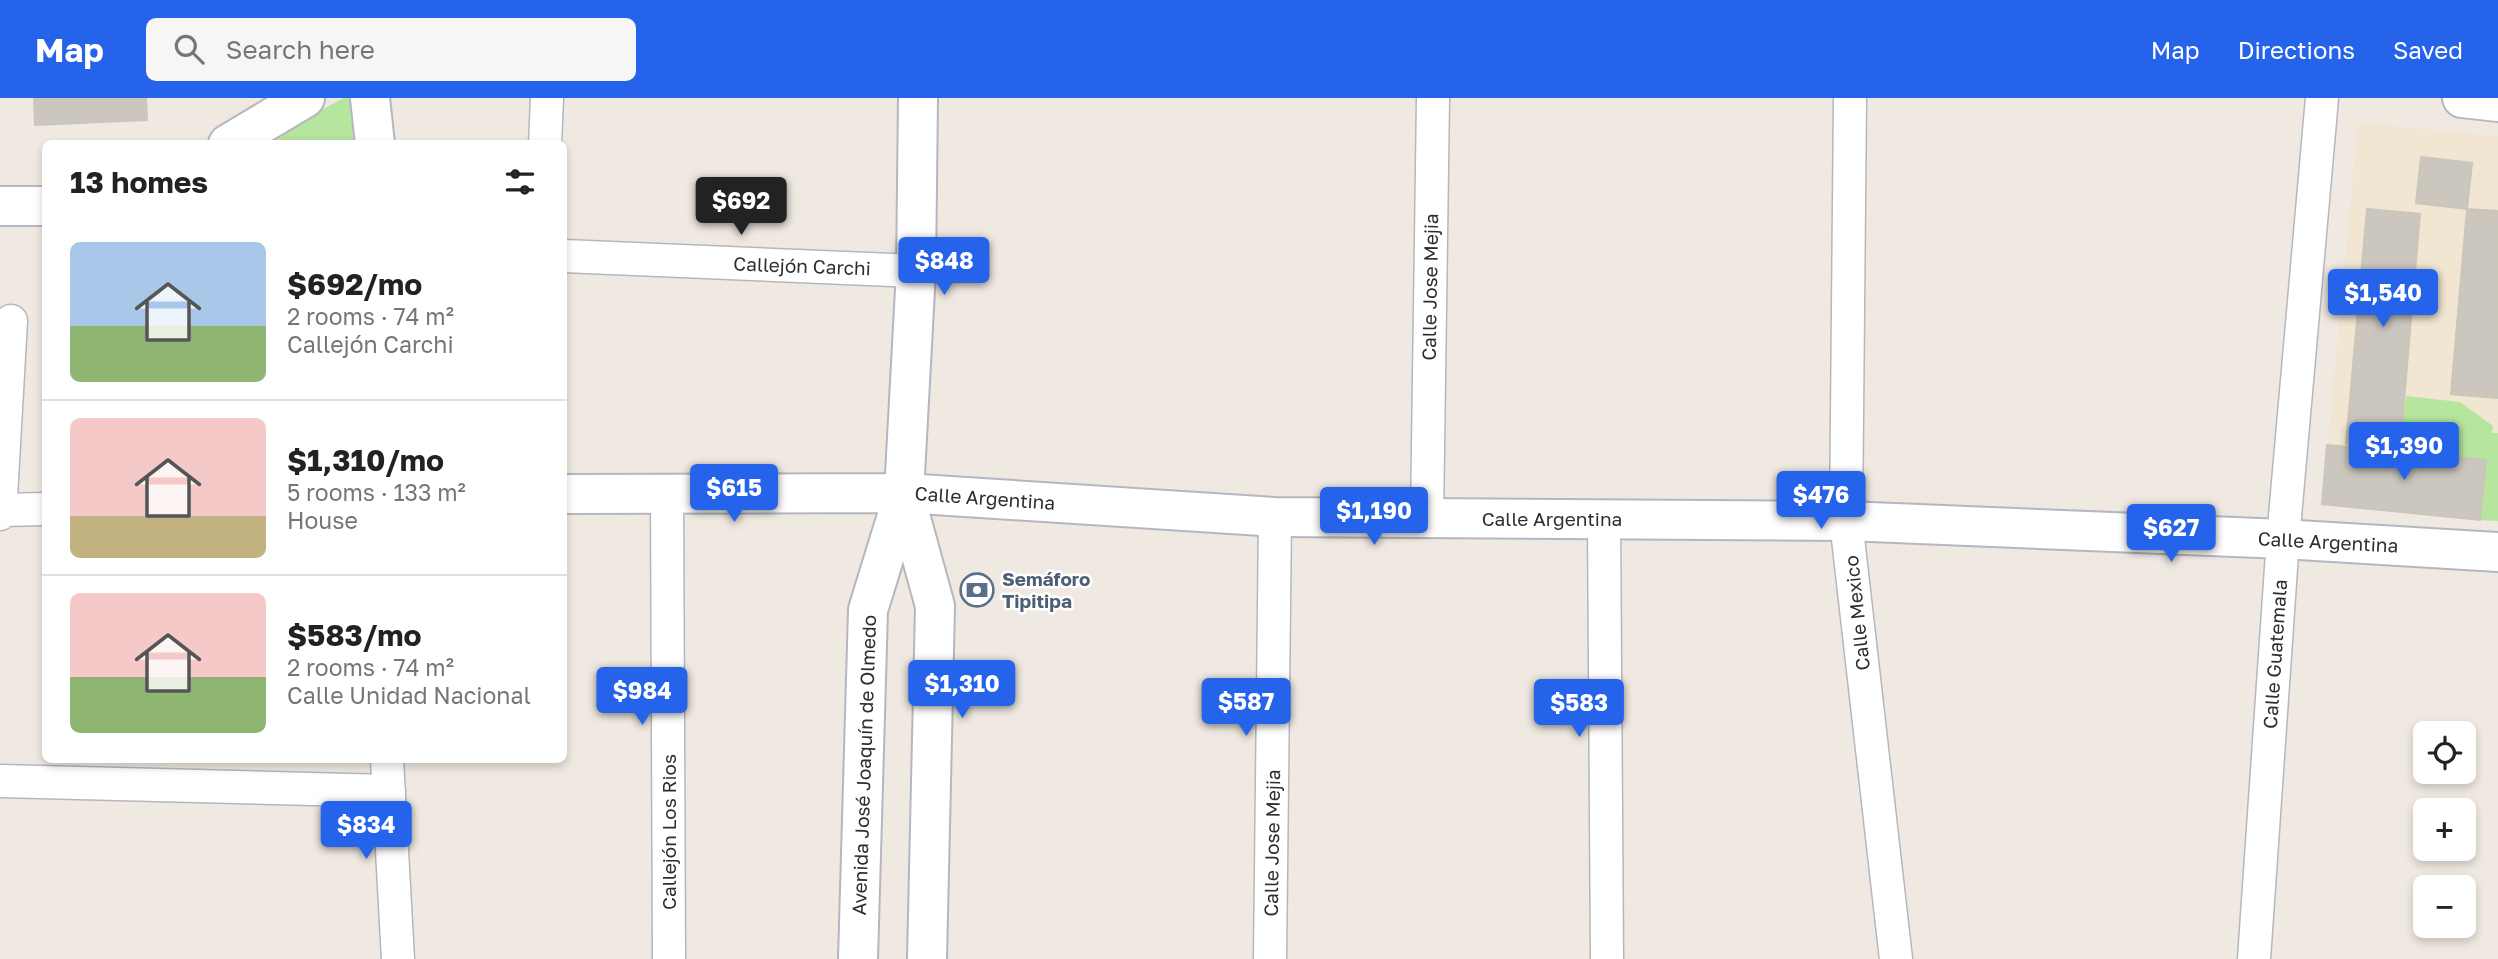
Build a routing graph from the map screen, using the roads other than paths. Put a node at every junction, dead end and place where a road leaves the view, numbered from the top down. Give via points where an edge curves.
1 (305, 98) edge
2 (370, 98) edge
3 (547, 98) edge
4 (918, 98) edge
5 (1433, 98) edge
6 (1850, 98) edge
7 (2322, 98) edge
8 (2462, 98) edge
9 (2498, 102) edge
10 (235, 140) edge
11 (375, 140) edge
12 (545, 140) edge
13 (0, 206) edge
14 (42, 206) edge
15 (567, 256) edge
16 (916, 271) junction
17 (11, 321) dead end
18 (904, 493) junction
19 (567, 494) edge
20 (667, 494) junction
21 (42, 509) edge
22 (0, 512) edge
23 (1275, 517) junction
24 (1427, 518) junction
25 (1604, 519) junction
26 (1846, 521) junction
27 (2283, 539) junction
28 (2498, 552) edge
29 (387, 763) edge
30 (0, 781) edge
31 (389, 790) junction
32 (398, 959) edge
33 (669, 959) edge
34 (858, 959) edge
35 (927, 959) edge
36 (1270, 959) edge
37 (1607, 959) edge
38 (1896, 959) edge
39 (2254, 959) edge

1 - 10 main road
2 - 11 main road
3 - 12 street
4 - 16 main road, Avenida José Joaquín de Olmedo
5 - 24 street, Calle Jose Mejia
6 - 26 street, Calle Mexico
7 - 27 street, Calle Guatemala
8 - 9 main road
13 - 14 main road
15 - 16 street, Callejón Carchi
16 - 18 main road, Avenida José Joaquín de Olmedo
17 - 22 street
18 - 20 main road, Calle Argentina
18 - 23 main road, Calle Argentina
18 - 34 main road, Avenida José Joaquín de Olmedo via 868,610
18 - 35 main road, Avenida José Joaquín de Olmedo via 935,606
19 - 20 main road, Calle Argentina
20 - 33 street, Callejón Los Rios
21 - 22 street
23 - 24 main road, Calle Argentina
23 - 36 street, Calle Jose Mejia
24 - 25 main road, Calle Argentina
25 - 26 main road, Calle Argentina
25 - 37 street
26 - 27 main road, Calle Argentina
26 - 38 street, Calle Mexico
27 - 28 main road, Calle Argentina
27 - 39 street, Calle Guatemala
29 - 31 street
30 - 31 street
31 - 32 street

